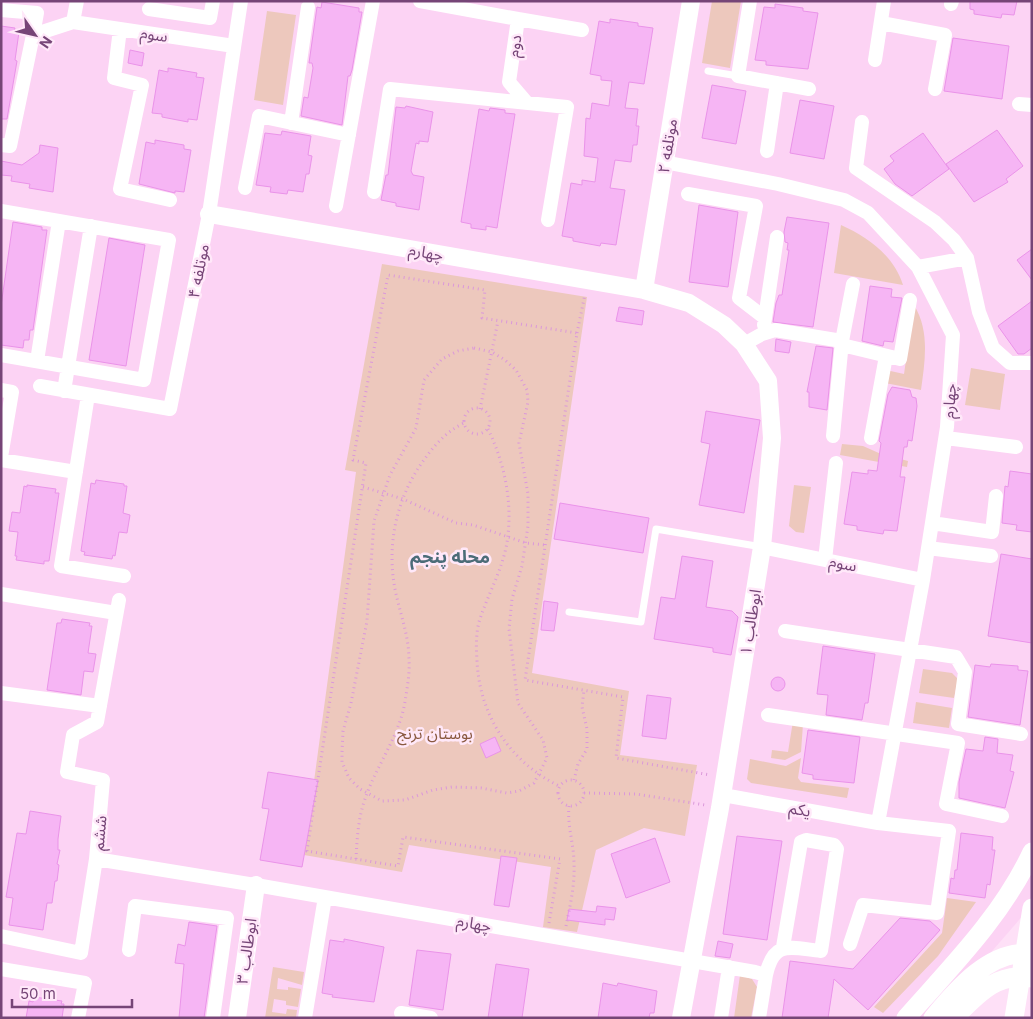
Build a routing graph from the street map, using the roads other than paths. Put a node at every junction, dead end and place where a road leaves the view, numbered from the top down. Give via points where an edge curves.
1 (77, 1) edge
2 (212, 1) edge
3 (241, 1) edge
4 (373, 1) edge
5 (420, 1) edge
6 (692, 1) edge
7 (750, 1) edge
8 (884, 1) edge
9 (150, 5) edge
10 (308, 7) dead end
11 (1, 10) edge
12 (518, 18) junction
13 (73, 22) junction
14 (881, 23) junction
15 (120, 29) junction
16 (582, 30) dead end
17 (146, 32) junction
18 (33, 34) junction
19 (234, 46) junction
20 (875, 60) dead end
21 (708, 71) dead end
22 (738, 76) junction
23 (777, 83) junction
24 (809, 88) dead end
25 (935, 89) dead end
26 (527, 103) junction
27 (862, 122) dead end
28 (290, 123) junction
29 (349, 136) junction
30 (1, 145) edge
31 (767, 151) dead end
32 (664, 162) junction
33 (246, 188) dead end
34 (374, 192) dead end
35 (688, 194) dead end
36 (170, 200) dead end
37 (336, 206) dead end
38 (1, 211) edge
39 (209, 214) junction
40 (548, 220) dead end
41 (59, 221) junction
42 (91, 226) junction
43 (777, 237) dead end
44 (967, 258) junction
45 (918, 266) junction
46 (853, 284) dead end
47 (644, 290) junction
48 (910, 300) dead end
49 (765, 318) junction
50 (762, 334) junction
51 (842, 343) junction
52 (744, 344) junction
53 (1, 354) edge
54 (886, 356) junction
55 (37, 361) junction
56 (1032, 363) edge
57 (67, 366) junction
58 (40, 386) dead end
59 (1, 390) edge
60 (64, 391) junction
61 (88, 395) junction
62 (833, 436) dead end
63 (871, 438) dead end
64 (946, 438) junction
65 (1016, 447) dead end
66 (1, 459) edge
67 (836, 463) dead end
68 (76, 472) junction
69 (996, 496) dead end
70 (932, 523) junction
71 (762, 547) junction
72 (928, 548) junction
73 (991, 556) dead end
74 (825, 560) junction
75 (124, 576) dead end
76 (923, 580) junction
77 (1, 594) edge
78 (569, 612) dead end
79 (785, 631) dead end
80 (910, 650) junction
81 (1, 692) edge
82 (100, 706) junction
83 (768, 715) dead end
84 (895, 734) junction
85 (1021, 734) dead end
86 (723, 794) junction
87 (1002, 816) dead end
88 (878, 823) junction
89 (1032, 852) edge
90 (96, 859) junction
91 (256, 885) junction
92 (325, 897) junction
93 (1032, 908) edge
94 (1, 936) edge
95 (850, 944) dead end
96 (783, 947) junction
97 (129, 950) dead end
98 (1028, 954) edge
99 (692, 961) junction
100 (729, 967) junction
101 (1, 969) edge
102 (766, 975) junction
103 (1026, 977) edge
104 (401, 1013) dead end
105 (78, 1018) edge
106 (213, 1018) edge
107 (237, 1018) edge
108 (305, 1018) edge
109 (431, 1018) edge
110 (681, 1018) edge
111 (721, 1018) edge
112 (759, 1018) edge
113 (906, 1018) edge
114 (933, 1018) edge
115 (954, 1018) edge
116 (1014, 1018) edge

1 - 13 street
2 - 9 street via 210,18
3 - 19 street, موتلفه ۴
4 - 29 street
5 - 12 street, دوم
6 - 32 street, موتلفه ۲
7 - 22 street
8 - 14 street
9 - 17 street
10 - 28 street
11 - 18 street via 37,13
12 - 16 street
12 - 26 street, دوم via 509,82
13 - 15 street, سوم
13 - 18 street
14 - 20 street
14 - 25 street via 944,35
15 - 17 street, سوم
15 - 36 street via 114,78 142,85 120,189
17 - 19 street, سوم
18 - 30 street via 10,146
19 - 39 street, موتلفه ۴
21 - 22 lane
22 - 23 street
23 - 24 street
23 - 31 street
26 - 34 street via 390,89
26 - 40 street via 568,107
27 - 44 street via 856,168 935,222
28 - 29 street
28 - 33 street via 258,116
29 - 37 street
32 - 45 street, چهارم via 844,200 868,213
32 - 47 street, موتلفه ۲
35 - 49 street via 756,206 739,298
38 - 41 street
39 - 47 street, چهارم
39 - 61 street, موتلفه ۴ via 170,410
41 - 42 street
41 - 55 street
42 - 57 street
42 - 57 street via 169,240 144,380
43 - 49 street
44 - 45 street
44 - 56 street via 979,312 994,348 1010,363
45 - 64 street, چهارم via 953,335
46 - 51 street
47 - 52 street, ابوطالب ۱ via 689,303 724,325
48 - 54 street via 900,359
49 - 50 street
50 - 51 street via 775,330
50 - 52 street
51 - 54 street
51 - 62 street
52 - 71 street, ابوطالب ۱ via 768,381 772,438
53 - 55 street
54 - 63 street
55 - 57 street
57 - 60 street
58 - 60 street, موتلفه ۴
59 - 66 street via 12,392
60 - 61 street, موتلفه ۴
61 - 68 street
64 - 65 street
64 - 70 street, چهارم
66 - 68 street
67 - 74 street
68 - 75 street via 61,566
69 - 70 street via 992,532
70 - 72 street, چهارم
71 - 74 street, سوم
71 - 78 lane via 656,529 641,622
71 - 86 street, ابوطالب ۱
72 - 73 street
72 - 76 street, چهارم
74 - 76 street, سوم
76 - 80 street, چهارم
77 - 82 street via 117,607
79 - 80 street
80 - 84 street, چهارم
80 - 85 street via 956,657 965,672 958,724
81 - 82 street
82 - 90 street, ششم via 97,722 73,735 67,772 103,780
83 - 84 street
84 - 87 street via 958,743 946,804
84 - 88 street, چهارم
86 - 88 street, یکم
86 - 99 street, ابوطالب ۱
88 - 95 street, یکم via 949,831 937,913 863,905
89 - 113 main road via 1019,879 994,915
90 - 91 street, ششم
90 - 94 street via 81,953
91 - 92 street, چهارم
91 - 107 street, ابوطالب ۳
92 - 99 street, چهارم
92 - 108 street
93 - 98 main road
96 - 96 street via 821,951 837,849 834,845 801,842
96 - 102 street via 769,961
97 - 106 street via 135,906 227,918
98 - 103 main road
98 - 114 main road via 991,964 973,976
99 - 100 street, چهارم
99 - 110 street, ابوطالب ۱
100 - 102 street, چهارم
100 - 111 street
101 - 105 street via 85,983
102 - 112 street
103 - 115 main road via 1005,977 995,982
103 - 116 main road
104 - 109 street

